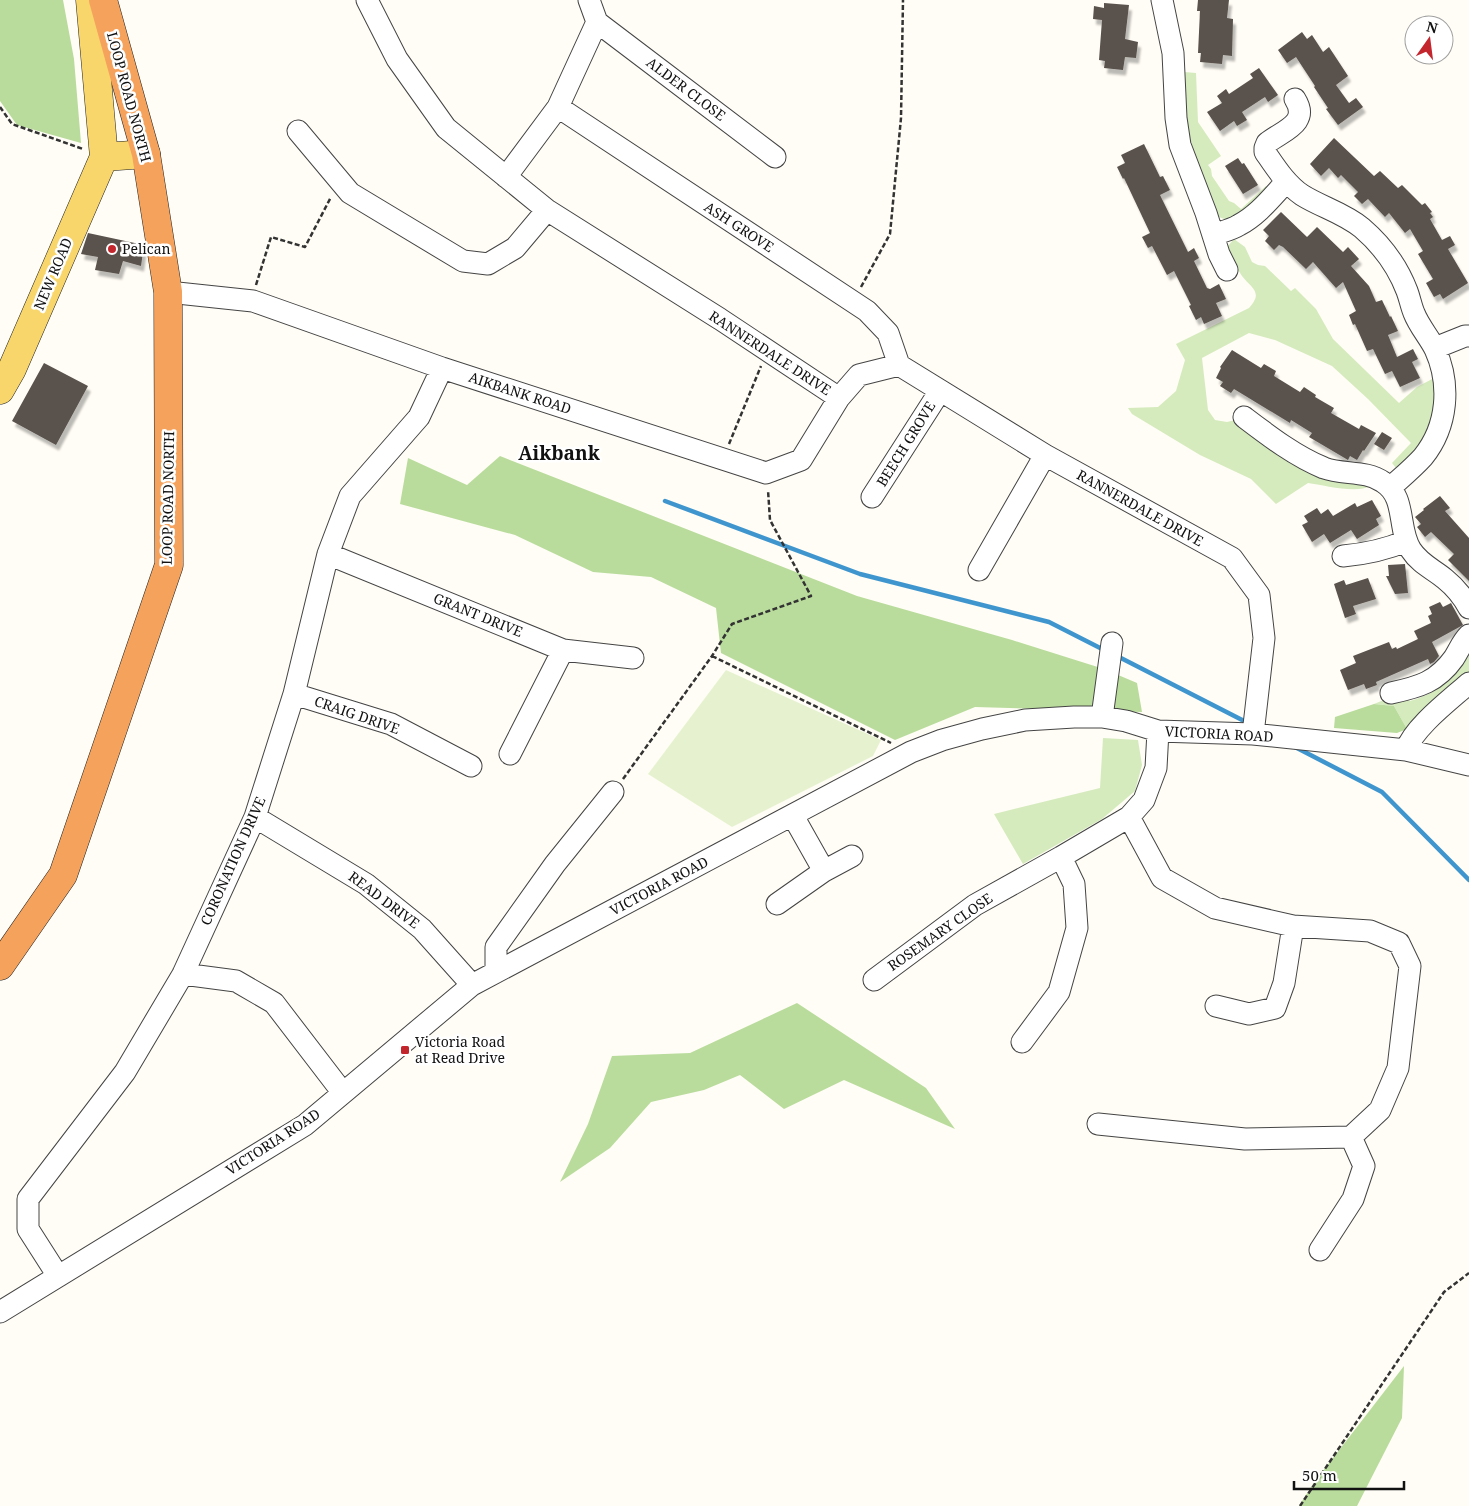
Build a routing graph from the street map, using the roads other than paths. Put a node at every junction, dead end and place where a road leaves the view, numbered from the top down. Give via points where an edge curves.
1 (90, 0) edge
2 (103, 0) edge
3 (367, 0) edge
4 (589, 0) edge
5 (1162, 0) edge
6 (597, 22) junction
7 (1295, 99) dead end
8 (558, 107) junction
9 (298, 131) dead end
10 (146, 154) junction
11 (104, 157) junction
12 (775, 157) dead end
13 (506, 177) junction
14 (1286, 182) junction
15 (548, 210) junction
16 (1212, 236) junction
17 (1227, 270) dead end
18 (168, 292) junction
19 (1469, 336) edge
20 (1434, 348) junction
21 (898, 365) junction
22 (442, 368) junction
23 (0, 390) edge
24 (940, 391) junction
25 (839, 398) junction
26 (1244, 417) dead end
27 (1045, 456) junction
28 (1390, 488) junction
29 (872, 497) dead end
30 (1406, 541) junction
31 (328, 554) junction
32 (1342, 556) dead end
33 (980, 570) dead end
34 (1469, 608) edge
35 (1469, 635) edge
36 (1112, 643) dead end
37 (563, 650) junction
38 (633, 658) dead end
39 (1469, 683) edge
40 (1392, 693) dead end
41 (294, 694) junction
42 (1102, 717) junction
43 (1158, 731) junction
44 (1253, 734) junction
45 (1406, 750) junction
46 (510, 754) dead end
47 (1469, 765) edge
48 (471, 766) dead end
49 (613, 792) road end
50 (793, 816) junction
51 (255, 817) junction
52 (1128, 817) junction
53 (852, 856) dead end
54 (1061, 857) junction
55 (824, 871) junction
56 (777, 904) dead end
57 (1293, 926) junction
58 (0, 966) edge
59 (496, 972) junction
60 (183, 974) junction
61 (874, 980) dead end
62 (472, 986) junction
63 (1216, 1006) dead end
64 (1022, 1042) dead end
65 (343, 1093) junction
66 (1098, 1124) dead end
67 (1351, 1137) junction
68 (1320, 1250) dead end
69 (58, 1276) junction
70 (0, 1312) edge

1 - 11 main road, NEW ROAD
2 - 10 highway, LOOP ROAD NORTH
3 - 13 street, RANNERDALE DRIVE via 398,59 446,128
4 - 6 street
5 - 16 street via 1173,53 1180,145
6 - 8 street
6 - 12 street, ALDER CLOSE
7 - 14 street via 1300,115 1297,122 1265,148
8 - 13 street
8 - 21 street, ASH GROVE via 867,311 888,333
9 - 15 street via 350,193 463,261 488,264 515,248
10 - 11 main road
10 - 18 highway, LOOP ROAD NORTH
11 - 23 main road, NEW ROAD
13 - 15 street, RANNERDALE DRIVE
14 - 16 street via 1248,219
14 - 20 street via 1302,195 1360,226 1382,247 1399,272 1414,314
15 - 25 street, RANNERDALE DRIVE
16 - 17 street
18 - 22 street, AIKBANK ROAD via 250,301
18 - 58 highway, LOOP ROAD NORTH via 169,565 63,875
19 - 20 street
20 - 28 street via 1443,369 1445,396 1442,420 1424,455
21 - 24 street, RANNERDALE DRIVE
21 - 25 street, RANNERDALE DRIVE via 859,375
22 - 25 street, AIKBANK ROAD via 766,473 802,460
22 - 31 street, CORONATION DRIVE via 418,417 350,496
24 - 27 street, RANNERDALE DRIVE
24 - 29 street, BEECH GROVE
26 - 28 street via 1268,436 1324,468 1376,478
27 - 33 street
27 - 44 street, RANNERDALE DRIVE via 1232,558 1258,595 1264,638
28 - 30 street via 1399,506
30 - 32 street via 1366,554
30 - 34 street via 1423,565 1452,586
31 - 37 street, GRANT DRIVE
31 - 41 street, CORONATION DRIVE
35 - 40 street via 1435,678 1424,685
36 - 42 street
37 - 38 street, GRANT DRIVE
37 - 46 street
39 - 45 street via 1417,731
41 - 48 street, CRAIG DRIVE via 391,724
41 - 51 street, CORONATION DRIVE
42 - 43 street, VICTORIA ROAD
42 - 50 street, VICTORIA ROAD via 1025,720 942,740 911,752
43 - 44 street, VICTORIA ROAD
43 - 52 street, ROSEMARY CLOSE via 1156,768 1144,800
44 - 45 street, VICTORIA ROAD
45 - 47 street, VICTORIA ROAD
49 - 59 street via 555,864 496,947
50 - 55 street
50 - 59 street, VICTORIA ROAD
51 - 60 street, CORONATION DRIVE
51 - 62 street, READ DRIVE via 366,884 422,929
52 - 54 street, ROSEMARY CLOSE
52 - 57 street via 1162,878 1215,908
53 - 55 street
54 - 61 street, ROSEMARY CLOSE via 975,905
54 - 64 street via 1074,884 1077,928 1059,992
55 - 56 street
57 - 63 street via 1284,983 1275,1008 1248,1014
57 - 67 street via 1370,931 1399,943 1410,966 1398,1068 1380,1110
59 - 62 street, VICTORIA ROAD
60 - 65 street via 236,982 274,1003
60 - 69 street, CORONATION DRIVE via 125,1072 28,1199 28,1229
62 - 65 street, VICTORIA ROAD
65 - 69 street, VICTORIA ROAD via 304,1125
66 - 67 street via 1245,1140
67 - 68 street via 1364,1166 1353,1199
69 - 70 street, VICTORIA ROAD

